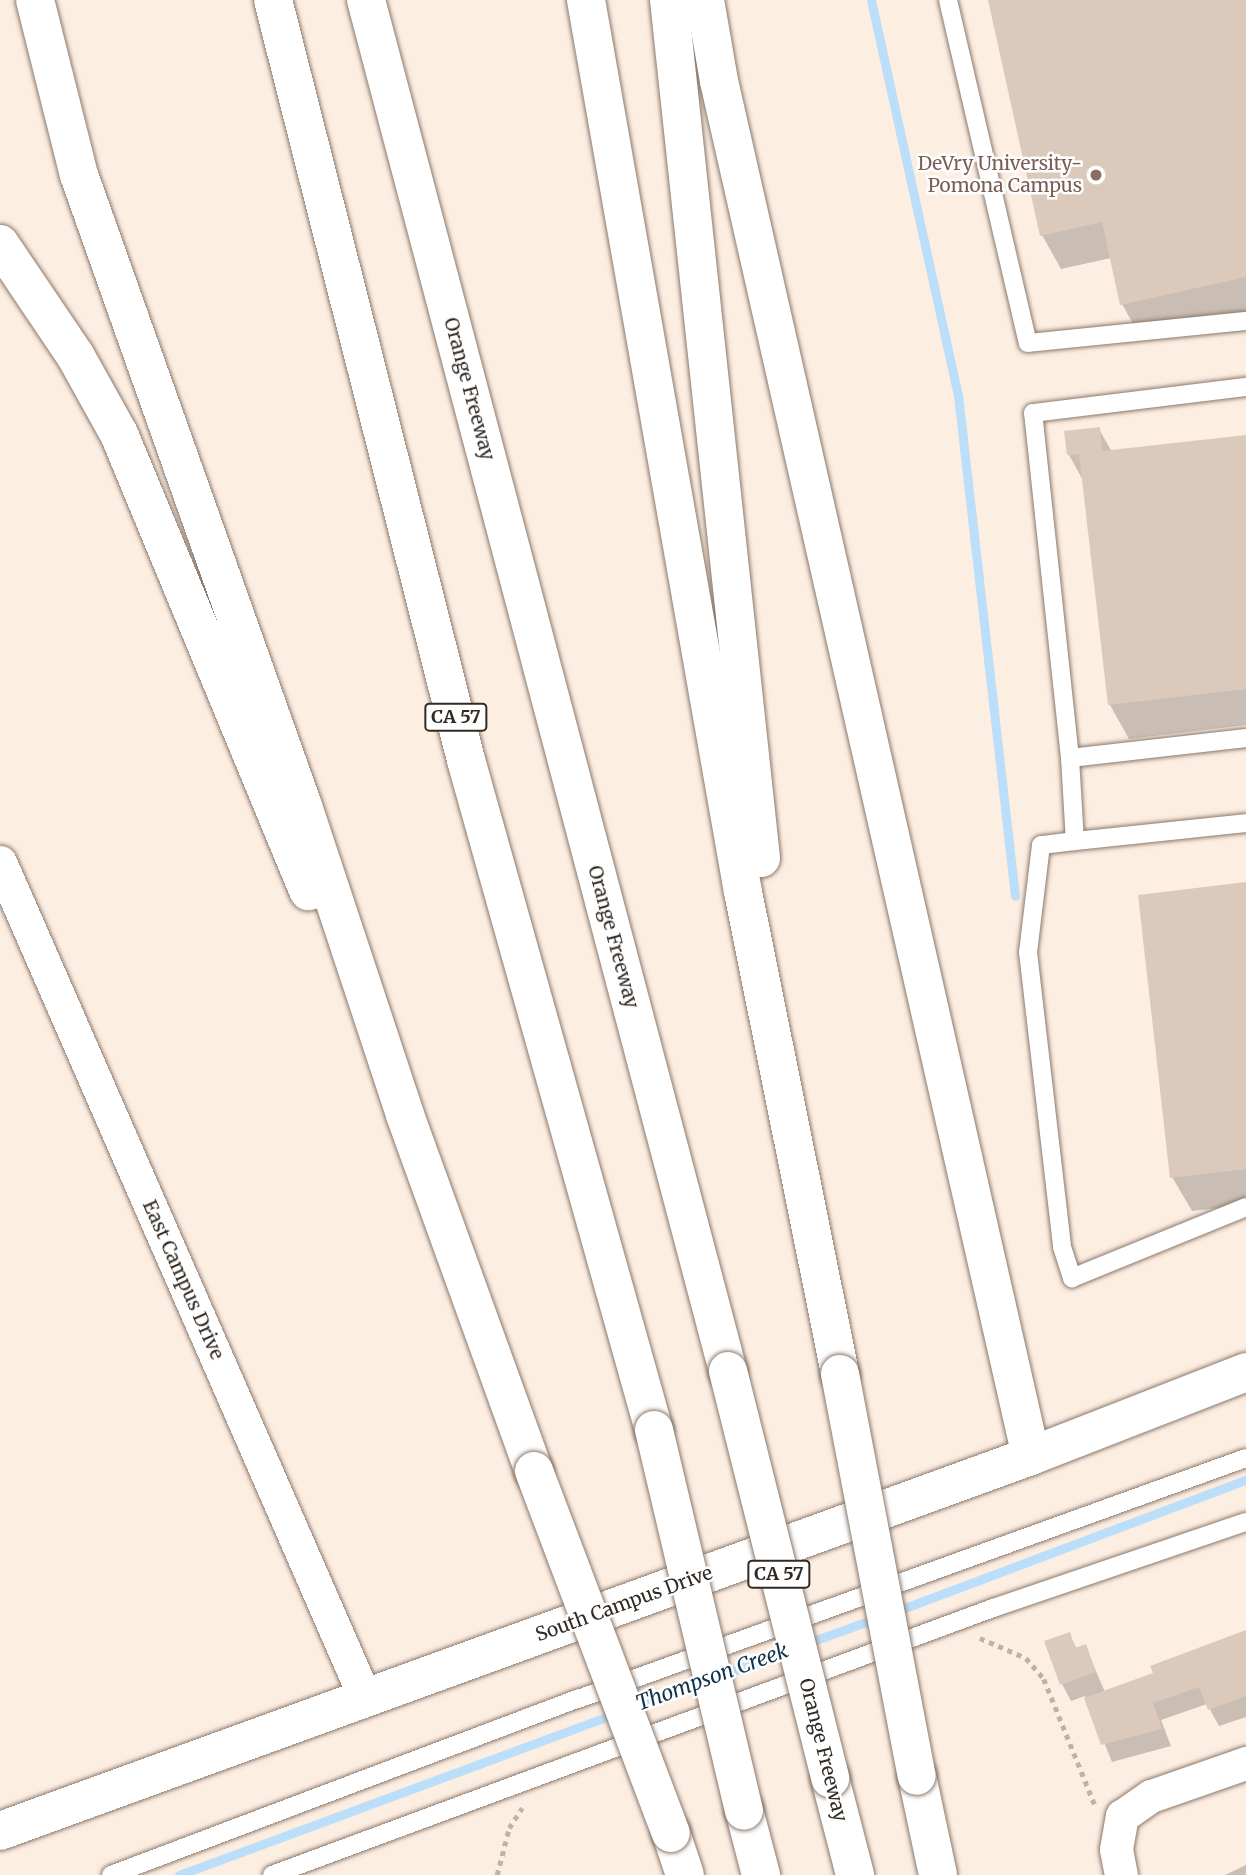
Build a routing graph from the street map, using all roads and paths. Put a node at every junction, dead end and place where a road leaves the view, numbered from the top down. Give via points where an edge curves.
1 (35, 0) edge
2 (273, 0) edge
3 (366, 0) edge
4 (586, 0) edge
5 (669, 0) edge
6 (705, 0) edge
7 (948, 0) edge
8 (0, 244) edge
9 (1246, 321) edge
10 (1246, 387) edge
11 (1246, 738) edge
12 (1070, 758) junction
13 (1246, 823) edge
14 (1075, 841) junction
15 (0, 862) edge
16 (405, 1115) junction
17 (796, 1148) junction
18 (1246, 1207) edge
19 (1246, 1372) edge
20 (1031, 1456) junction
21 (1246, 1458) edge
22 (1246, 1522) edge
23 (970, 1637) dead end
24 (365, 1698) junction
25 (1246, 1763) edge
26 (530, 1801) dead end
27 (1122, 1816) junction
28 (0, 1831) edge
29 (111, 1875) edge
30 (272, 1875) edge
31 (497, 1875) edge
32 (685, 1875) edge
33 (761, 1875) edge
34 (855, 1875) edge
35 (938, 1875) edge
36 (1121, 1875) edge

1 - 16 main road via 79,175 303,806
2 - 33 main road, CA 57, bridge via 467,761 654,1430
3 - 34 main road, Orange Freeway / CA 57, bridge via 728,1371
4 - 17 main road via 743,892
5 - 17 main road
6 - 20 main road via 719,81
7 - 9 lane via 1028,343
8 - 16 main road via 75,355 119,434 275,817
10 - 12 lane via 1033,412
11 - 12 lane
12 - 14 lane
13 - 14 lane
14 - 18 lane via 1041,845 1028,952 1062,1247 1072,1278
15 - 24 street, East Campus Drive
16 - 32 main road, bridge
17 - 35 main road, bridge
19 - 20 main road, South Campus Drive
20 - 24 main road, South Campus Drive
21 - 29 lane via 565,1704
22 - 30 lane via 980,1613
23 - 27 path via 1010,1648 1044,1679 1091,1803
24 - 28 main road, South Campus Drive
25 - 27 street via 1151,1796
26 - 31 path via 509,1828
27 - 36 street via 1116,1849

